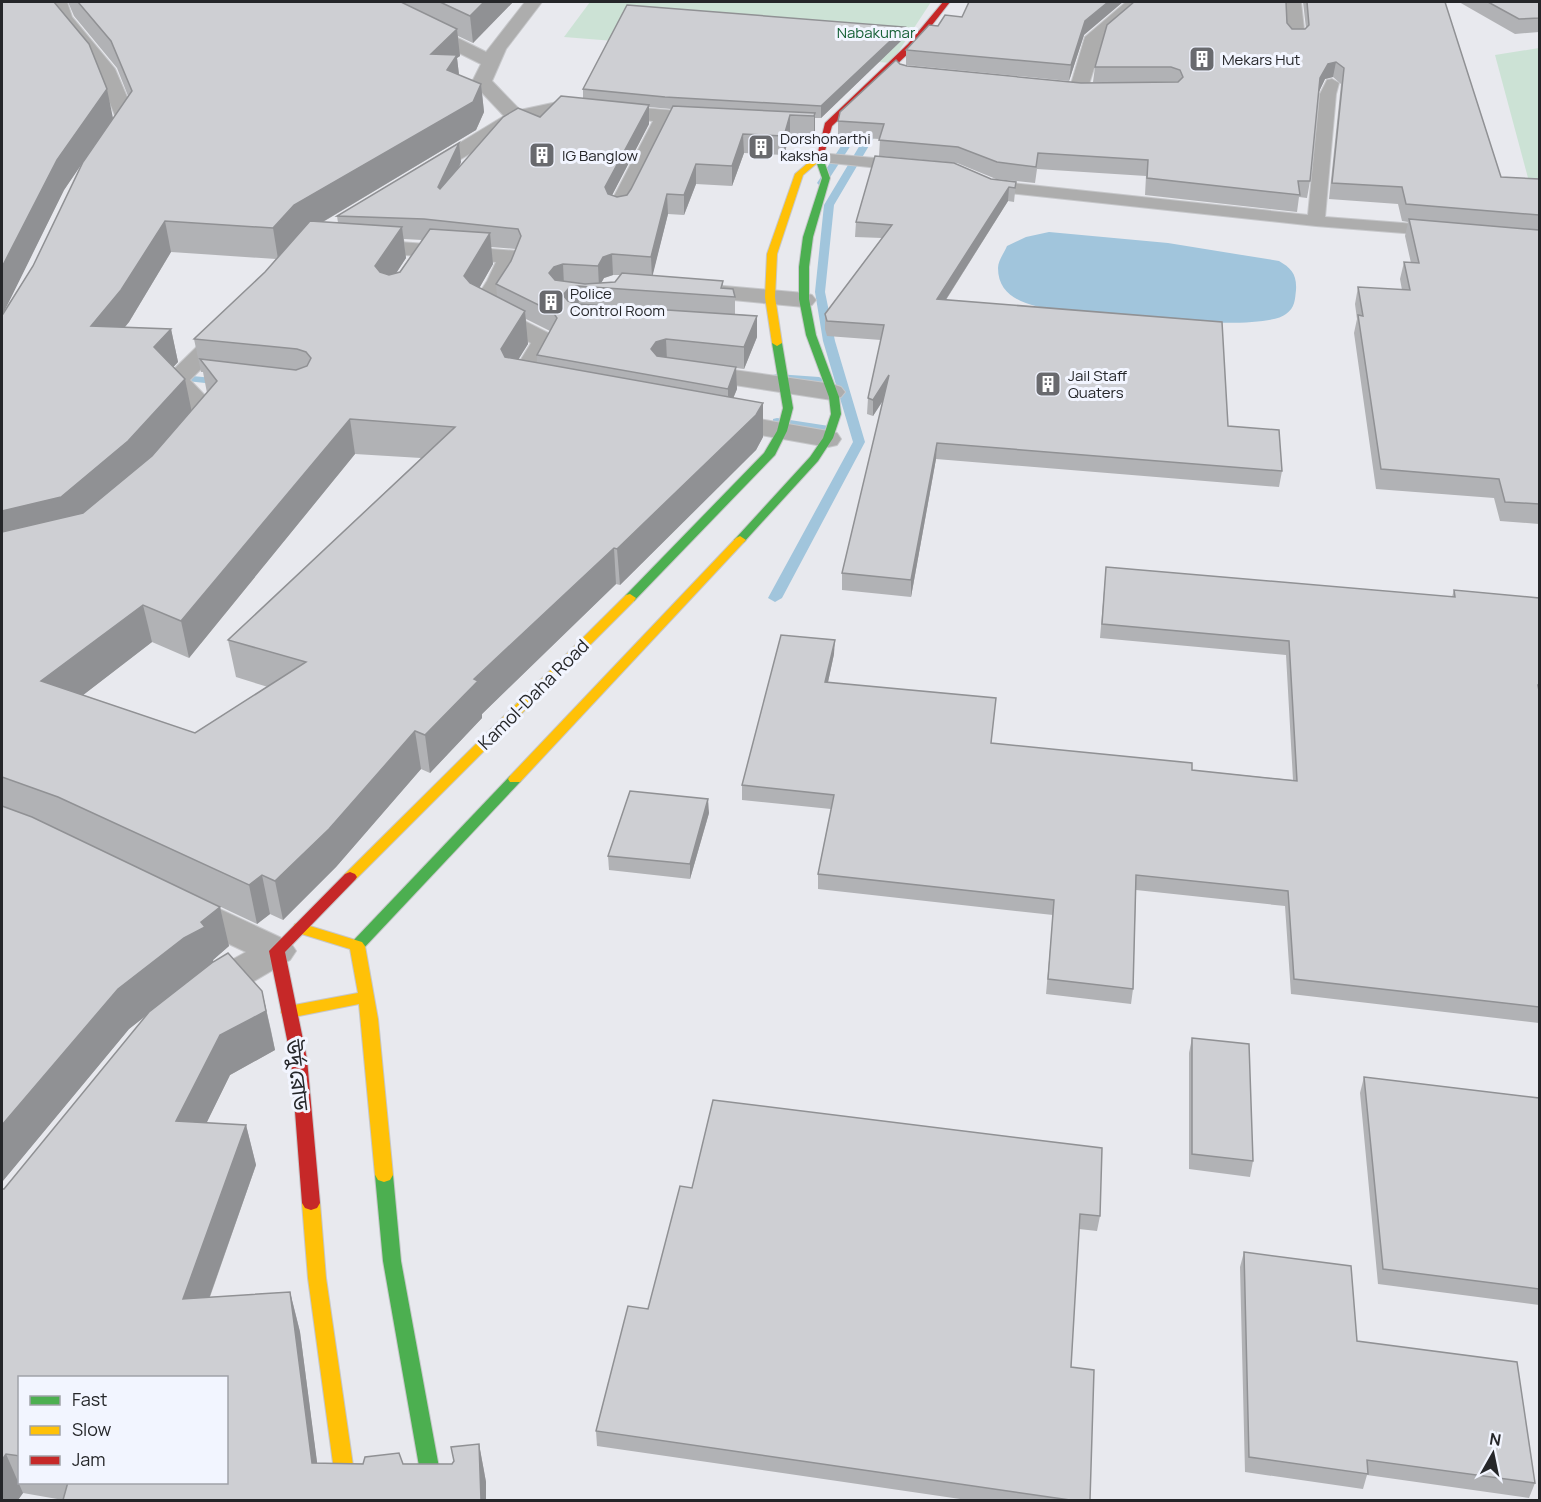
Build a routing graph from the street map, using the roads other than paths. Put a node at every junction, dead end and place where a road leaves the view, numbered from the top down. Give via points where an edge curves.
1 (59, 2) edge
2 (363, 2) edge
3 (534, 2) edge
4 (946, 2) edge
5 (1136, 2) edge
6 (1292, 2) edge
7 (1296, 38) edge
8 (489, 61) junction
9 (1332, 83) dead end
10 (1021, 85) edge
11 (1079, 90) junction
12 (1101, 90) edge
13 (516, 117) junction
14 (665, 117) junction
15 (735, 121) edge
16 (805, 124) edge
17 (828, 125) junction
18 (819, 158) junction
19 (96, 164) edge
20 (923, 167) edge
21 (966, 174) edge
22 (408, 182) edge
23 (619, 208) edge
24 (1316, 221) junction
25 (1457, 233) edge
26 (344, 245) edge
27 (788, 261) junction
28 (672, 289) edge
29 (742, 294) junction
30 (770, 297) junction
31 (804, 300) junction
32 (244, 313) edge
33 (748, 317) edge
34 (685, 366) edge
35 (176, 380) junction
36 (210, 384) edge
37 (565, 392) edge
38 (828, 405) junction
39 (788, 408) junction
40 (691, 415) edge
41 (821, 449) junction
42 (171, 457) edge
43 (151, 891) edge
44 (288, 939) junction
45 (357, 946) junction
46 (366, 997) junction
47 (182, 1011) edge
48 (289, 1012) junction
49 (348, 1500) edge
50 (435, 1500) edge

1 - 19 street via 63,18 106,69 126,118
2 - 8 street
3 - 8 street
4 - 17 main road via 911,46
5 - 11 street via 1094,37
6 - 7 street
8 - 13 street via 482,82
9 - 24 lane
10 - 11 street
11 - 12 street
13 - 14 street via 562,107
13 - 22 street
14 - 15 street
14 - 23 street
16 - 17 street
17 - 18 main road
18 - 20 lane
18 - 27 main road via 826,178 810,222
18 - 27 main road via 799,174 786,207
21 - 24 lane via 991,186
24 - 25 lane
26 - 37 street via 420,259 510,256 482,308 545,341 519,384
27 - 30 main road
27 - 31 main road
28 - 29 street
29 - 30 street
29 - 33 street
30 - 31 street
30 - 39 main road
31 - 38 main road
32 - 35 street
34 - 39 street
35 - 36 street
35 - 42 street via 209,413
38 - 39 street
38 - 41 main road
39 - 40 street
39 - 41 street
39 - 44 main road, Kamol-Daha Road via 769,455
41 - 45 main road via 704,579
43 - 44 street
44 - 45 main road
44 - 47 street via 209,989
44 - 48 main road, উর্দু রোড
45 - 46 main road
46 - 48 main road
46 - 50 main road via 392,1261
48 - 49 main road, উর্দু রোড via 299,1059 317,1278

